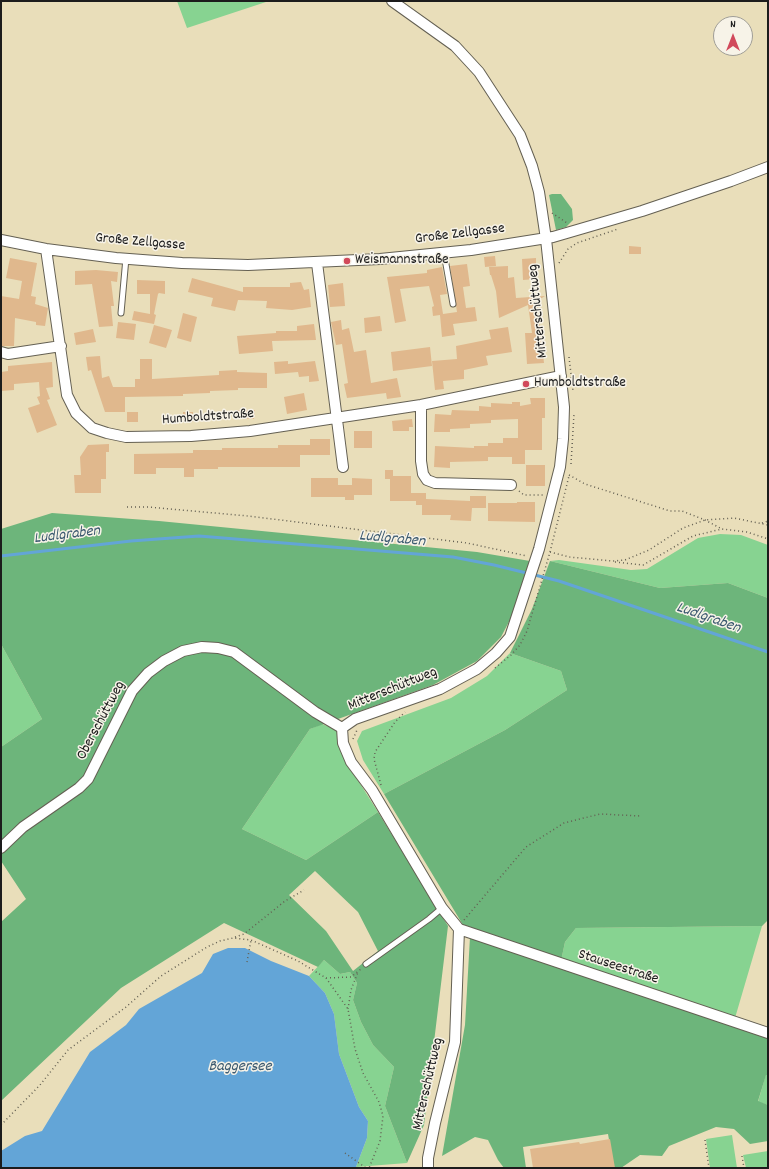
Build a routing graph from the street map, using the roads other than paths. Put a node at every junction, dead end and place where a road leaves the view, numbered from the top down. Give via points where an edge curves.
1 (392, 1) edge
2 (768, 166) edge
3 (546, 239) junction
4 (1, 240) edge
5 (46, 249) junction
6 (444, 253) junction
7 (126, 258) junction
8 (317, 263) junction
9 (453, 304) dead end
10 (121, 314) dead end
11 (61, 346) junction
12 (1, 352) edge
13 (561, 376) junction
14 (421, 405) junction
15 (338, 418) junction
16 (344, 467) dead end
17 (511, 485) road end
18 (342, 728) junction
19 (1, 848) edge
20 (442, 908) junction
21 (459, 929) junction
22 (366, 964) road end
23 (768, 1033) edge
24 (428, 1163) edge
25 (422, 1168) edge

1 - 3 street, Mitterschüttweg via 455,46 490,87 520,135 532,166 540,192
2 - 3 street, Große Zellgasse via 642,211
3 - 6 street, Große Zellgasse
3 - 13 street, Mitterschüttweg
4 - 5 street, Große Zellgasse
5 - 7 street, Große Zellgasse
5 - 11 street, Humboldtstraße
6 - 8 street, Große Zellgasse
6 - 9 lane
7 - 8 street, Große Zellgasse via 248,265
7 - 10 lane
8 - 15 street
11 - 12 street via 8,354
11 - 15 street, Humboldtstraße via 67,395 76,414 92,428 106,433 126,437 190,436 250,431
13 - 14 street, Humboldtstraße
13 - 18 street, Mitterschüttweg via 564,407 560,467 537,556 510,637 477,669 440,689 355,720
14 - 15 street, Humboldtstraße
14 - 17 street via 421,461 422,474 426,480 435,483
15 - 16 street
18 - 19 street, Oberschüttweg via 314,712 234,652 202,647 182,651 148,673 132,691 88,778 79,788 23,827
18 - 20 street, Mitterschüttweg via 343,743 352,762 372,790
20 - 21 street, Mitterschüttweg
20 - 22 lane
21 - 23 street, Stauseestraße
21 - 24 street, Mitterschüttweg via 455,1042
24 - 25 lane

